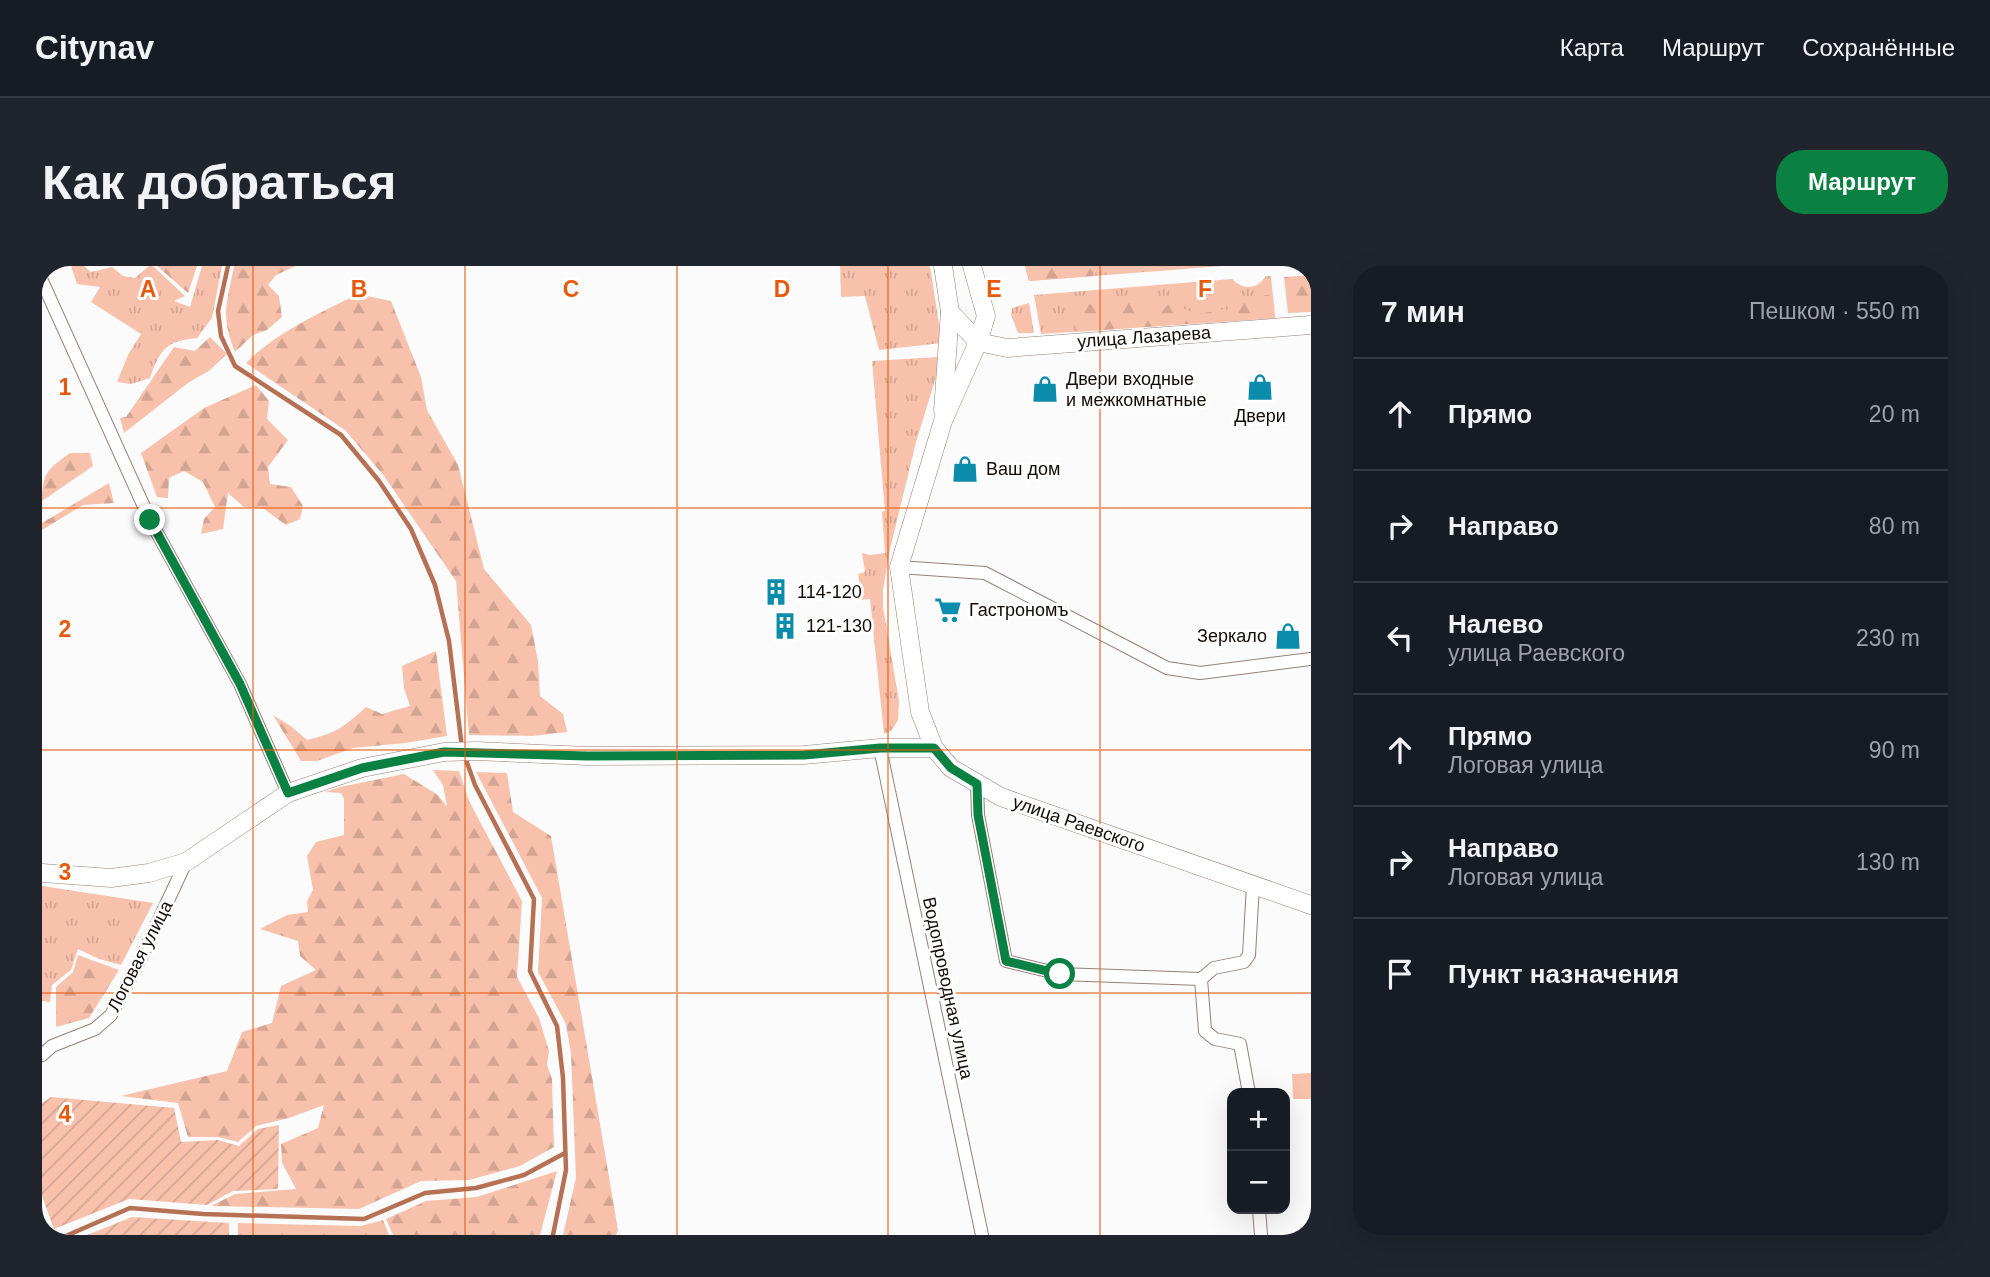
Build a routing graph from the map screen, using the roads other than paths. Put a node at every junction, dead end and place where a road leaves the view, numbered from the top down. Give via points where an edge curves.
1 (943, 266) edge
2 (972, 266) edge
3 (42, 281) edge
4 (950, 312) junction
5 (1311, 325) edge
6 (978, 342) junction
7 (943, 421) junction
8 (899, 566) junction
9 (1311, 659) edge
10 (880, 748) junction
11 (934, 748) junction
12 (977, 784) junction
13 (288, 793) junction
14 (186, 862) junction
15 (42, 873) edge
16 (1252, 885) junction
17 (1311, 905) edge
18 (1201, 979) junction
19 (42, 1055) edge
20 (1248, 1088) edge
21 (1259, 1214) edge
22 (982, 1235) edge
23 (1261, 1235) edge

1 - 4 main road
2 - 6 main road via 986,316
3 - 13 street via 150,520 240,684
4 - 6 main road
4 - 7 main road
5 - 6 main road, улица Лазарева via 1007,348
6 - 7 main road
7 - 8 main road
8 - 9 street via 985,573 1167,668 1200,673
8 - 11 main road via 920,712
10 - 11 main road
10 - 13 main road, Логовая улица via 804,755 444,752 362,768
10 - 22 street, Водопроводная улица
11 - 12 main road, улица Раевского via 951,768
12 - 16 main road, улица Раевского via 1012,801
12 - 18 street via 978,815 1006,961 1060,974
13 - 14 main road, Логовая улица
14 - 15 main road, Логовая улица via 111,878
14 - 19 street, Логовая улица via 111,1015 94,1029 52,1046
16 - 17 main road, улица Раевского
16 - 18 street via 1249,955 1244,962 1214,968
18 - 20 street via 1205,1031 1215,1039 1240,1044
21 - 23 street

